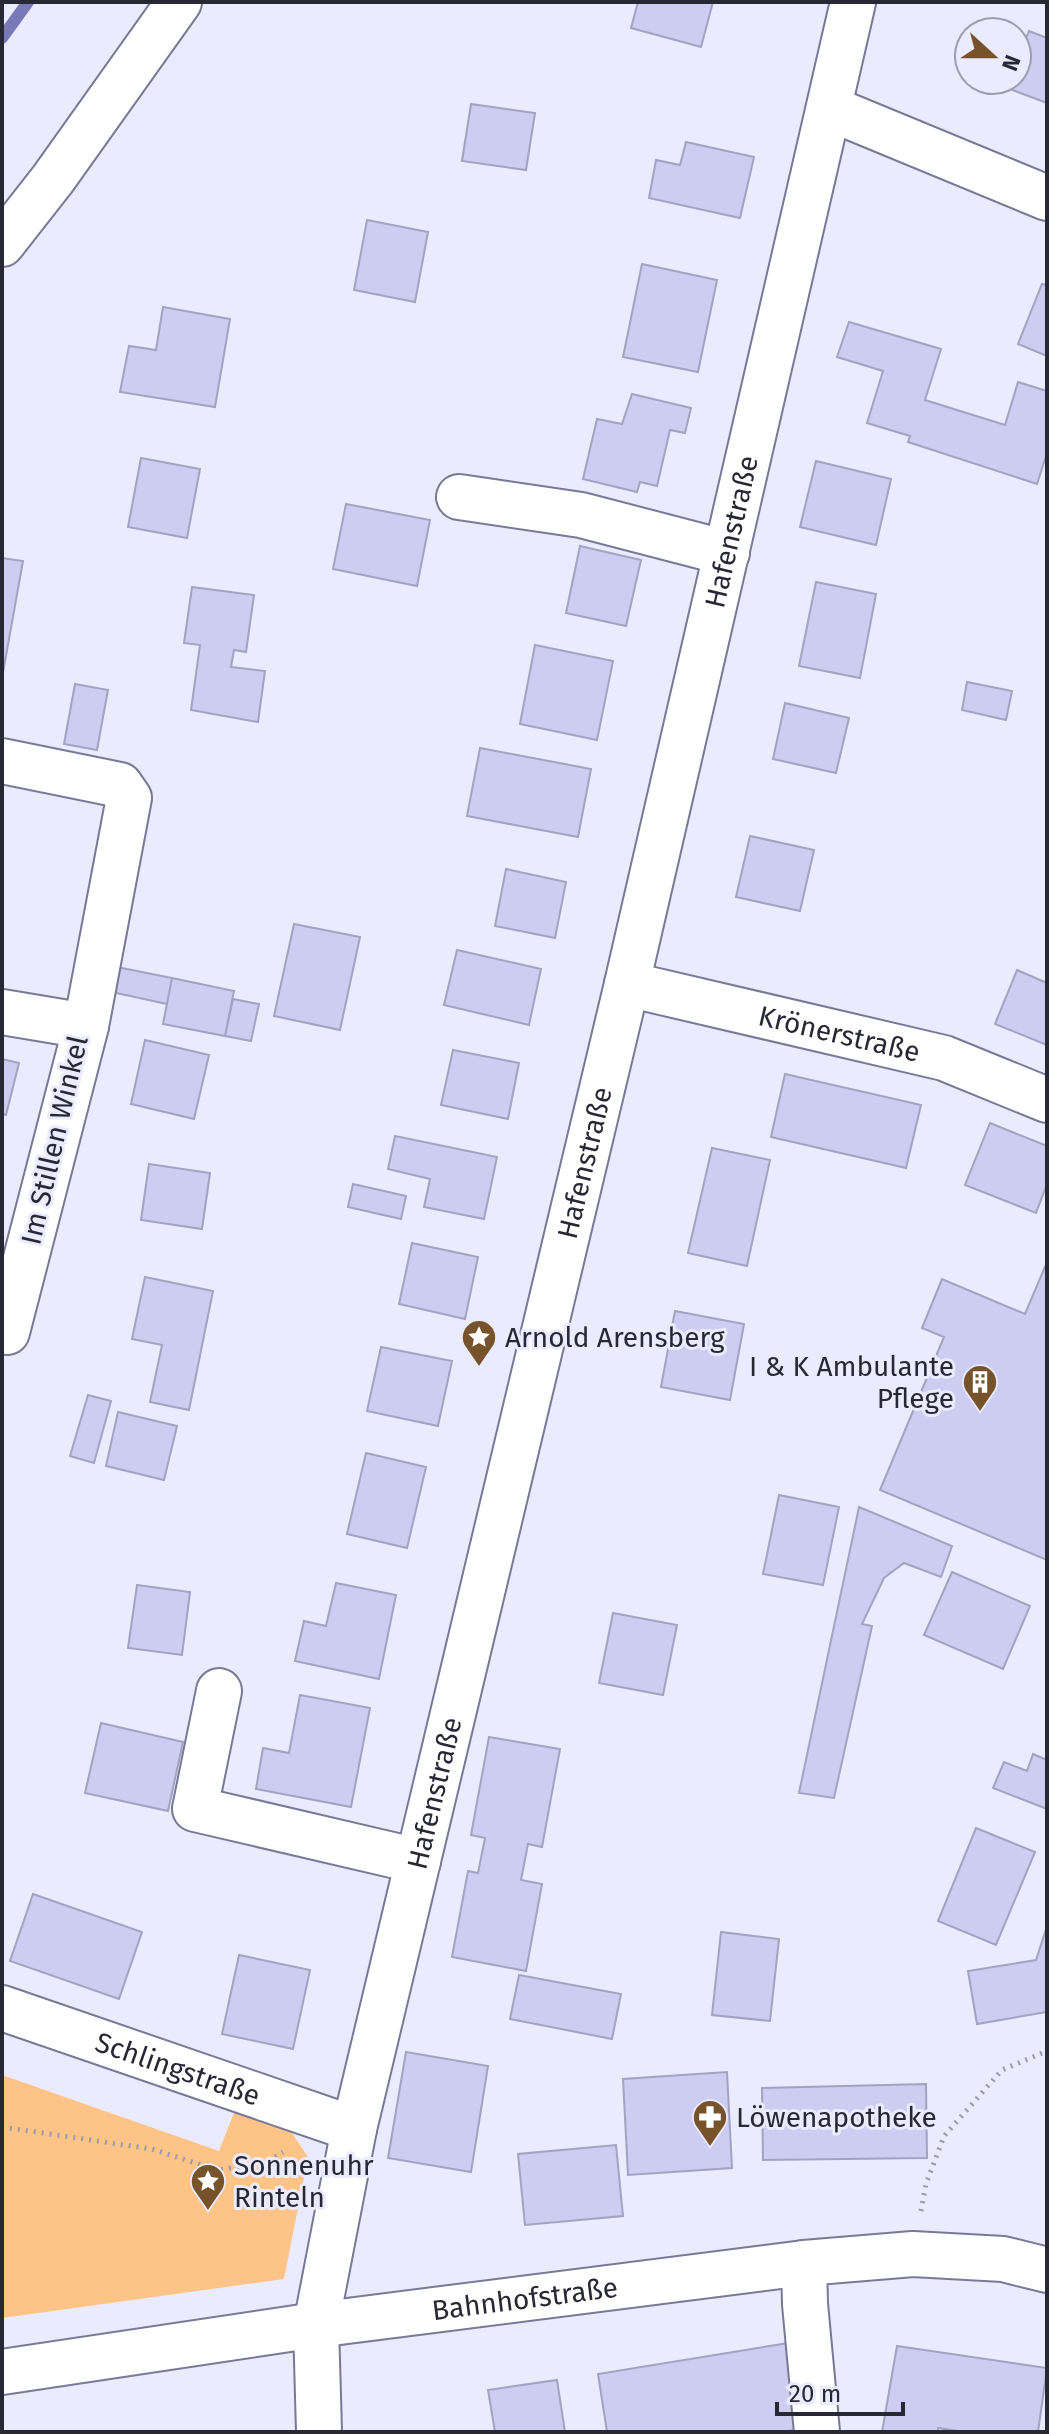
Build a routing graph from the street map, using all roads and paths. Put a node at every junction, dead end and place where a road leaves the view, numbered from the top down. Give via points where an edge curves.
1 (179, 2) edge
2 (853, 2) edge
3 (829, 108) junction
4 (1047, 198) edge
5 (2, 244) edge
6 (459, 497) dead end
7 (727, 553) junction
8 (2, 761) edge
9 (627, 984) junction
10 (2, 1012) edge
11 (86, 1026) junction
12 (1047, 1100) edge
13 (7, 1332) dead end
14 (219, 1691) dead end
15 (418, 1861) junction
16 (2, 2008) edge
17 (1047, 2051) edge
18 (343, 2126) junction
19 (2, 2127) edge
20 (913, 2254) junction
21 (804, 2263) junction
22 (1047, 2270) edge
23 (316, 2325) junction
24 (2, 2372) edge
25 (319, 2432) edge
26 (817, 2432) edge

1 - 5 street
2 - 3 street, Hafenstraße
3 - 4 street
3 - 7 street, Hafenstraße
6 - 7 street via 581,515
7 - 9 street, Hafenstraße
8 - 11 street via 120,785 129,798
9 - 12 street, Krönerstraße via 944,1058
9 - 15 street, Hafenstraße
10 - 11 street, Im Stillen Winkel
11 - 13 street, Im Stillen Winkel
14 - 15 street via 195,1809
15 - 18 street, Hafenstraße
16 - 18 street, Schlingstraße
17 - 20 path via 1002,2070 944,2136 926,2184
18 - 19 path via 264,2163 217,2170 152,2149
18 - 23 street, Hafenstraße
20 - 21 street, Bahnhofstraße
20 - 22 street, Bahnhofstraße via 1003,2259
21 - 23 street, Bahnhofstraße
21 - 26 street
23 - 24 street, Bahnhofstraße
23 - 25 street, Hafenstraße

